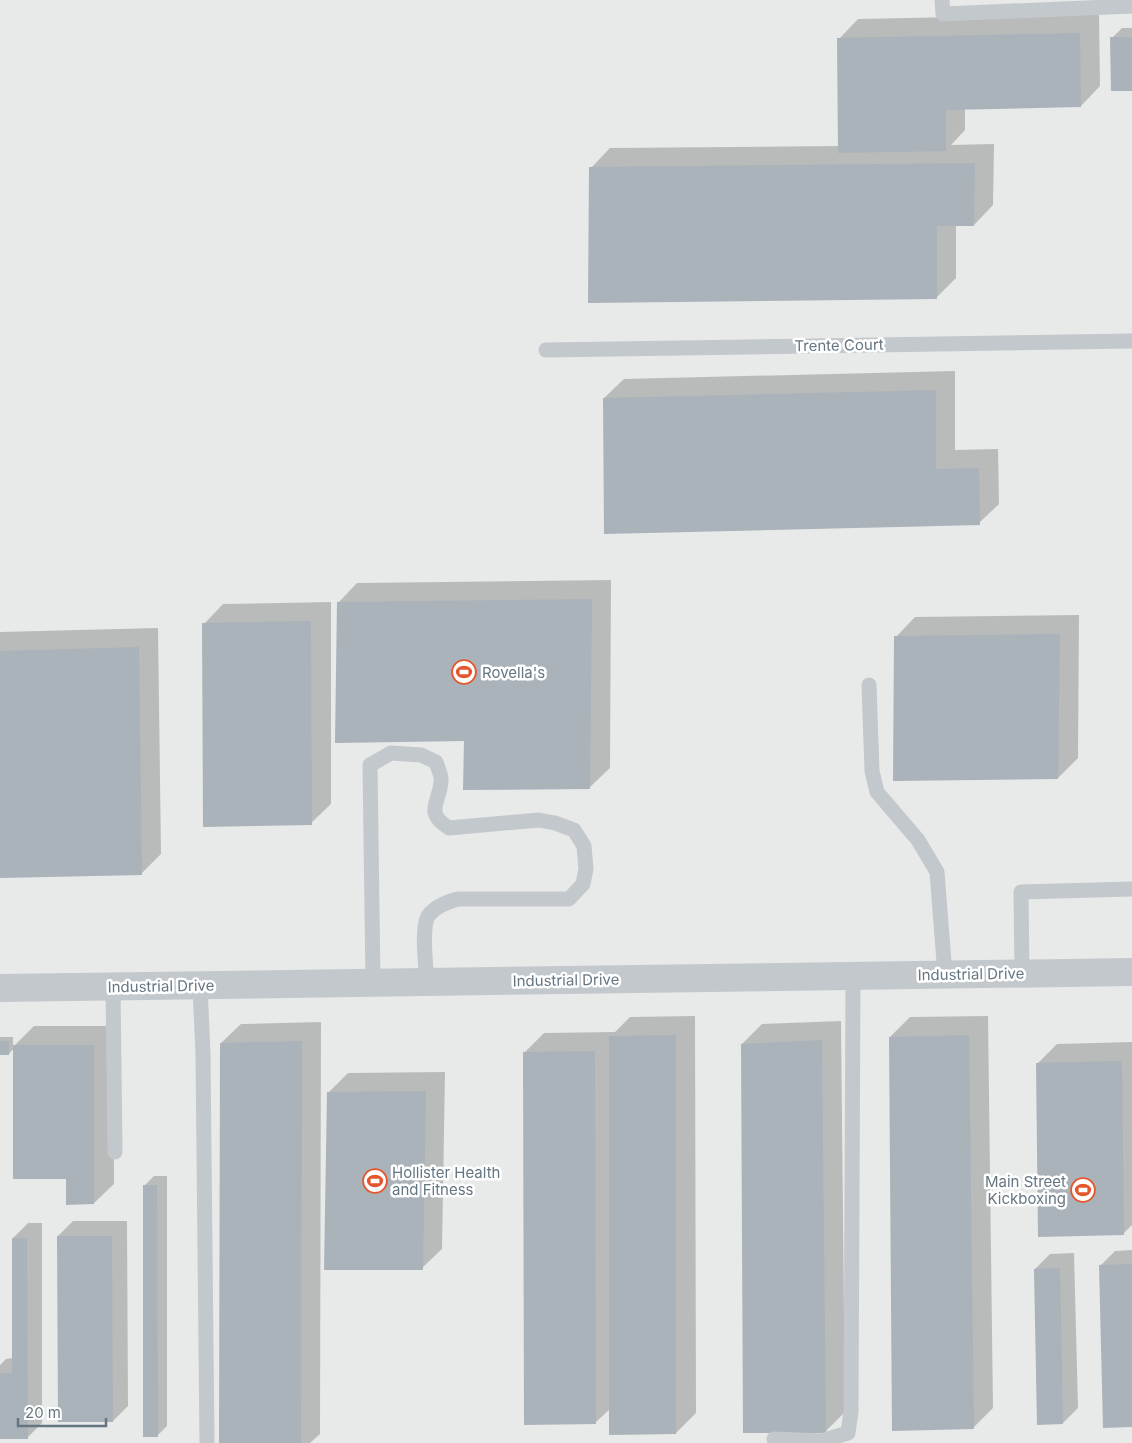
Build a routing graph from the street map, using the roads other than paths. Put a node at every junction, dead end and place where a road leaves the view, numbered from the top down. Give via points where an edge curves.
1 (942, 0) edge
2 (1132, 6) edge
3 (1132, 341) edge
4 (546, 350) dead end
5 (869, 685) dead end
6 (1132, 889) edge
7 (1132, 972) edge
8 (1022, 974) junction
9 (945, 975) junction
10 (853, 976) junction
11 (426, 982) junction
12 (373, 983) junction
13 (200, 985) junction
14 (113, 987) junction
15 (0, 988) edge
16 (116, 1152) dead end
17 (774, 1439) dead end
18 (207, 1443) edge

1 - 2 lane via 943,14
3 - 4 lane, Trente Court
5 - 9 lane via 872,771 877,792 918,840 937,872
6 - 8 lane via 1021,892
7 - 8 street, Industrial Drive
8 - 9 street, Industrial Drive
9 - 10 street, Industrial Drive
10 - 11 street, Industrial Drive
10 - 17 lane via 851,1412 848,1433 821,1441
11 - 12 street, Industrial Drive
11 - 12 lane via 424,926 429,915 441,904 458,899 569,899 583,884 586,869 584,846 574,830 539,820 449,828 439,822 434,809 442,780 436,762 421,755 391,752 370,765
12 - 13 street, Industrial Drive
13 - 14 street, Industrial Drive
13 - 18 lane
14 - 15 street, Industrial Drive
14 - 16 lane

